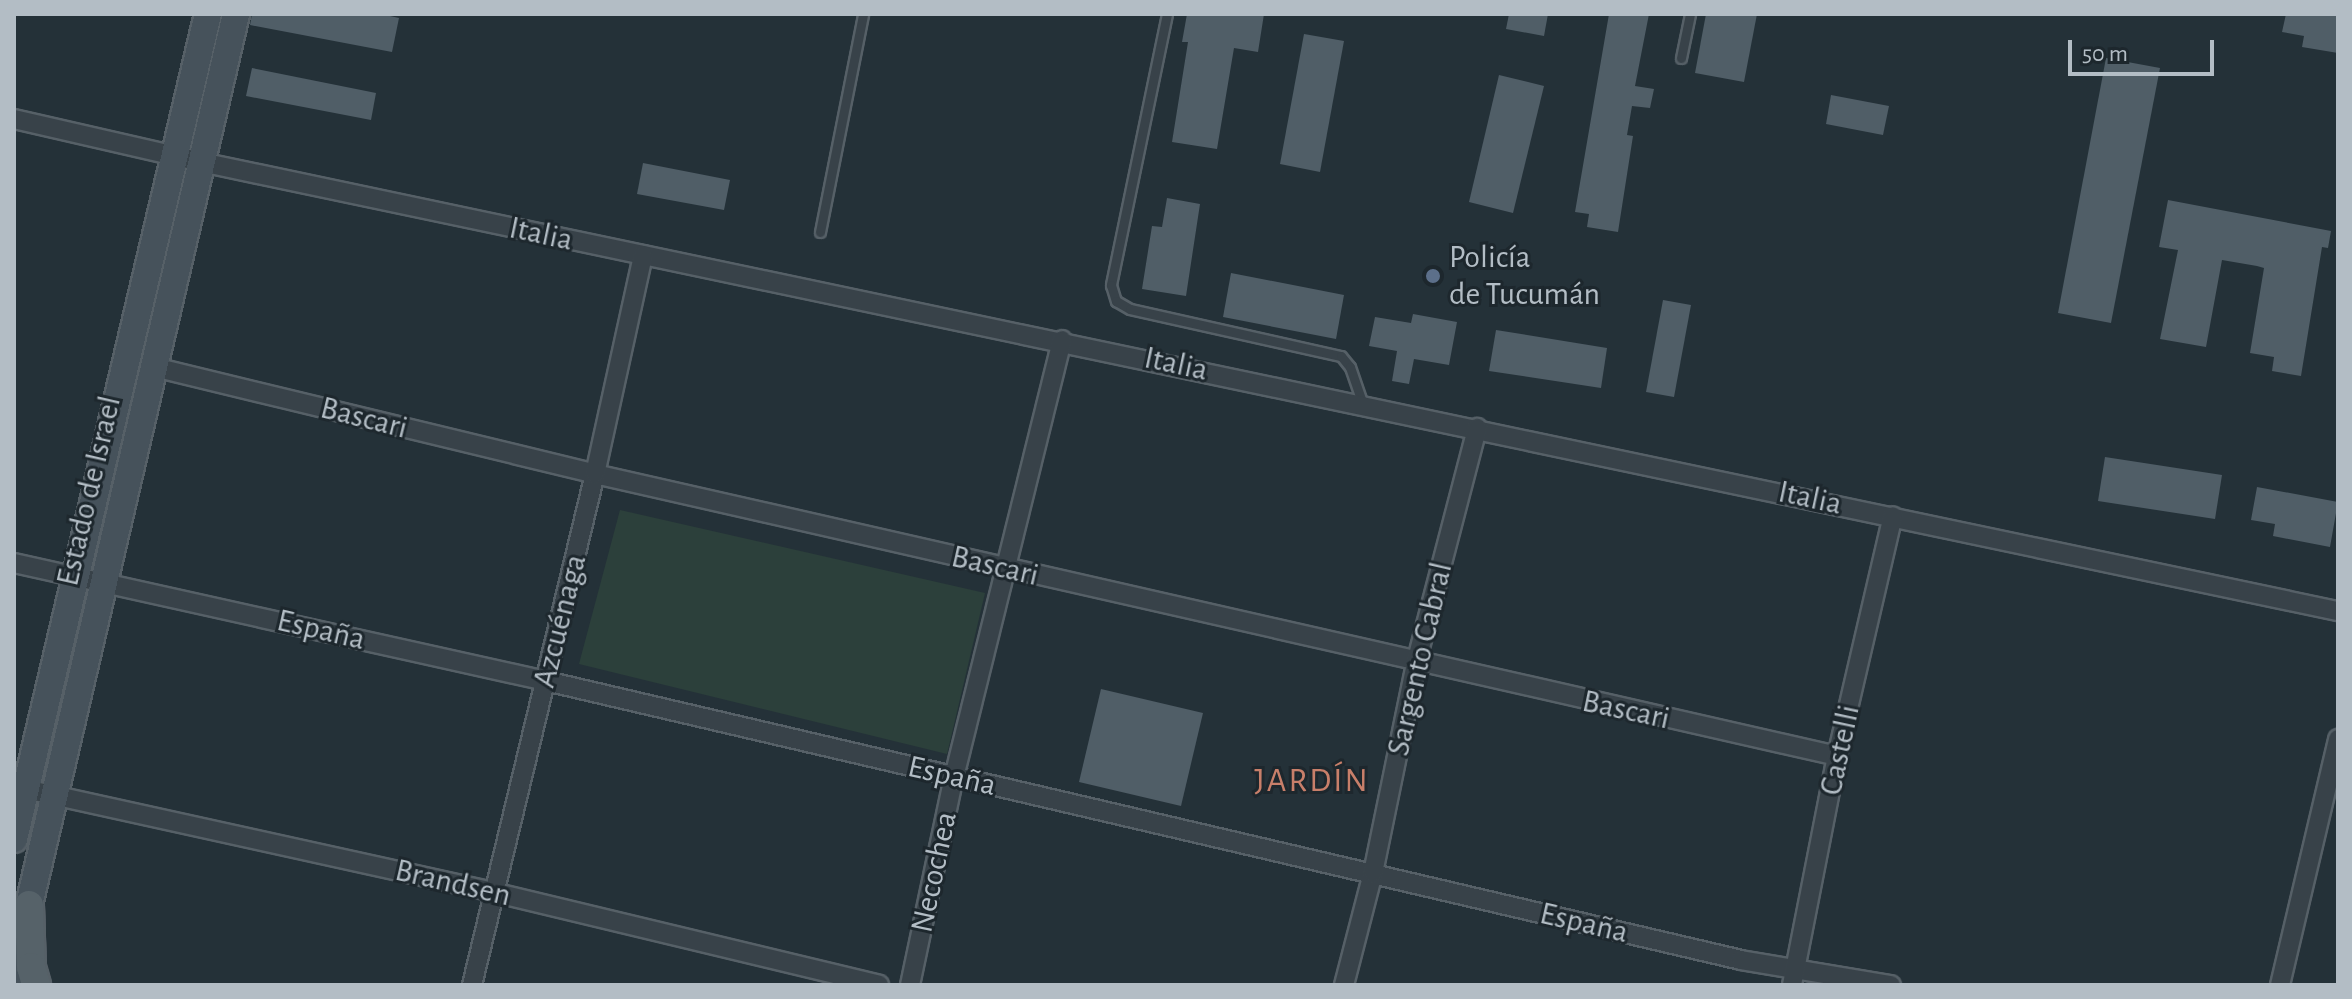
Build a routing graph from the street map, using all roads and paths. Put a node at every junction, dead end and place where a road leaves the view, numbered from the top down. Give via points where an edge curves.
1 (208, 14) edge
2 (236, 14) edge
3 (863, 14) edge
4 (1167, 14) edge
5 (1690, 14) edge
6 (1681, 58) dead end
7 (14, 119) edge
8 (188, 158) junction
9 (820, 232) dead end
10 (643, 255) junction
11 (1062, 340) junction
12 (154, 367) junction
13 (1363, 404) junction
14 (1477, 428) junction
15 (595, 474) junction
16 (1893, 516) junction
17 (14, 563) edge
18 (1006, 568) junction
19 (77, 575) junction
20 (103, 581) junction
21 (2338, 611) edge
22 (1416, 663) junction
23 (546, 681) junction
24 (2338, 739) edge
25 (1837, 756) junction
26 (954, 777) junction
27 (25, 789) junction
28 (54, 793) junction
29 (14, 839) edge
30 (1373, 873) junction
31 (493, 892) junction
32 (29, 905) junction
33 (1794, 976) edge
34 (16, 985) edge
35 (36, 985) edge
36 (472, 985) edge
37 (879, 985) edge
38 (910, 985) edge
39 (1344, 985) edge
40 (1891, 985) edge
41 (2280, 985) edge

1 - 8 main road, Estado de Israel
2 - 8 main road, Estado de Israel
3 - 9 lane
4 - 13 lane via 1111,285 1116,301 1130,309 1341,356
5 - 6 lane
7 - 8 street, Italia
8 - 10 street, Italia
8 - 12 main road, Estado de Israel
8 - 19 main road, Estado de Israel
10 - 11 street, Italia
10 - 15 street, Azcuénaga
11 - 13 street, Italia
11 - 18 street, Necochea
12 - 15 street, Bascari
12 - 20 main road, Estado de Israel
13 - 14 street, Italia
14 - 16 street, Italia
14 - 22 street, Sargento Cabral
15 - 18 street, Bascari
15 - 23 street, Azcuénaga
16 - 21 street, Italia
16 - 25 street, Castelli
17 - 19 street, España
18 - 22 street, Bascari
18 - 26 street, Necochea
19 - 20 street, España
19 - 27 main road, Estado de Israel
20 - 23 street, España
20 - 28 main road, Estado de Israel
22 - 25 street, Bascari
22 - 30 street, Sargento Cabral
23 - 26 street, España
23 - 31 street, Azcuénaga
24 - 41 street
25 - 33 street, Castelli
26 - 30 street, España
26 - 38 street, Necochea
27 - 28 street, Brandsen
27 - 29 main road, Estado de Israel
28 - 31 street, Brandsen
28 - 32 main road, Estado de Israel
30 - 33 street, España
30 - 39 street, Sargento Cabral
31 - 36 street, Azcuénaga
31 - 37 street, Brandsen
32 - 34 main road, Estado de Israel
32 - 35 main road
33 - 40 street, España

